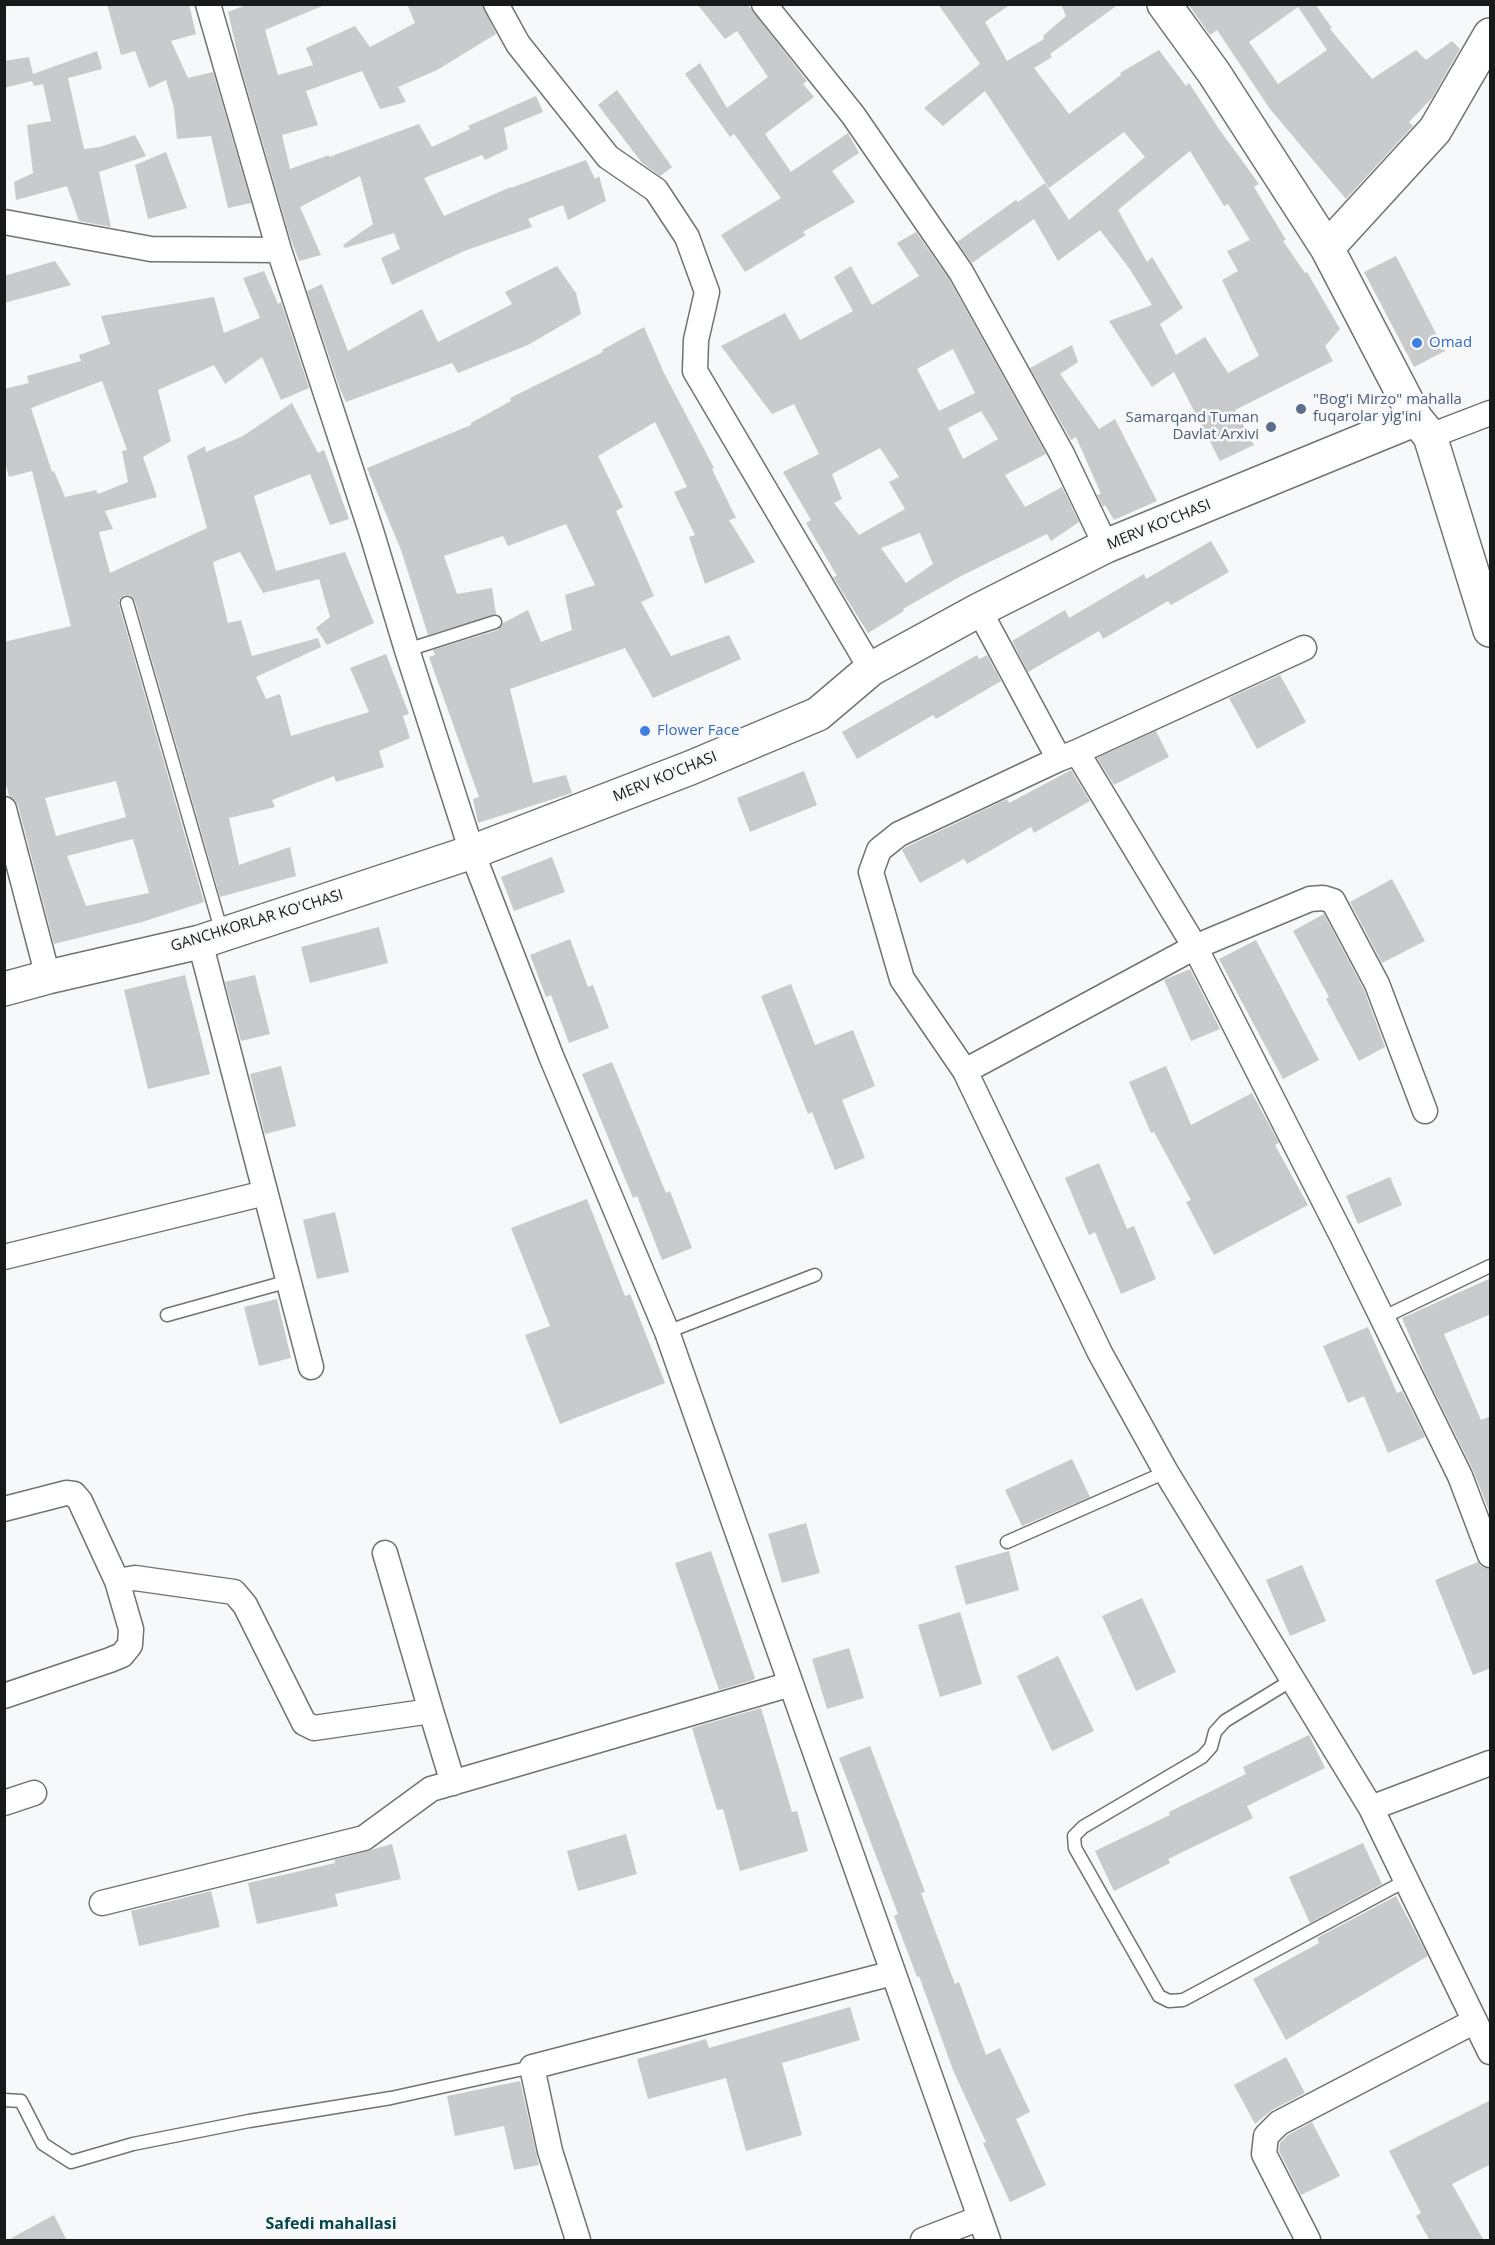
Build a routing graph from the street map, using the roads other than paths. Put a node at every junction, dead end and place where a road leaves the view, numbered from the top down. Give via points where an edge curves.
1 (208, 4) edge
2 (496, 4) edge
3 (764, 4) edge
4 (1164, 4) edge
5 (1491, 35) edge
6 (4, 222) edge
7 (1327, 248) junction
8 (279, 250) junction
9 (1491, 413) edge
10 (1423, 428) junction
11 (1106, 546) junction
12 (127, 603) dead end
13 (979, 610) junction
14 (495, 622) dead end
15 (1491, 630) edge
16 (1304, 648) dead end
17 (407, 650) junction
18 (871, 669) junction
19 (1068, 756) junction
20 (4, 809) edge
21 (472, 852) junction
22 (211, 938) junction
23 (1195, 947) junction
24 (48, 977) junction
25 (4, 989) edge
26 (965, 1071) junction
27 (1425, 1111) dead end
28 (265, 1193) junction
29 (4, 1257) edge
30 (1491, 1266) edge
31 (815, 1275) dead end
32 (289, 1281) junction
33 (167, 1316) dead end
34 (1382, 1318) junction
35 (667, 1332) junction
36 (311, 1366) dead end
37 (1166, 1472) junction
38 (4, 1509) edge
39 (1007, 1542) dead end
40 (385, 1552) dead end
41 (1491, 1555) edge
42 (117, 1581) junction
43 (1292, 1680) junction
44 (791, 1684) junction
45 (4, 1696) edge
46 (431, 1711) junction
47 (1491, 1763) edge
48 (453, 1783) junction
49 (34, 1793) dead end
50 (4, 1803) edge
51 (1371, 1808) junction
52 (1407, 1880) junction
53 (102, 1903) dead end
54 (893, 1973) junction
55 (1476, 2022) junction
56 (1491, 2052) edge
57 (532, 2067) junction
58 (4, 2100) edge
59 (984, 2229) edge
60 (578, 2241) edge
61 (922, 2241) edge
62 (1308, 2241) edge

1 - 8 street
2 - 18 street via 518,44 608,157 656,190 687,237 707,292 696,340 695,371
3 - 11 street via 853,115 961,272 1062,454
4 - 7 street
5 - 7 street via 1435,130
6 - 8 street via 151,249
7 - 10 street
8 - 17 street
9 - 10 street
10 - 11 street, MERV KO'CHASI
10 - 15 street
11 - 13 street, MERV KO'CHASI
12 - 22 lane
13 - 18 street, MERV KO'CHASI
13 - 19 street
14 - 17 lane
16 - 19 street
17 - 21 street
18 - 21 street, MERV KO'CHASI via 818,714
19 - 23 street
19 - 26 street via 899,834 879,850 871,872 902,979
20 - 24 street
21 - 22 street, GANCHKORLAR KO'CHASI
21 - 35 street via 551,1056
22 - 24 street, GANCHKORLAR KO'CHASI
22 - 28 street
23 - 26 street
23 - 27 street via 1310,899 1333,901 1377,984
23 - 34 street
24 - 25 street, GANCHKORLAR KO'CHASI
26 - 37 street via 1100,1353
28 - 29 street
28 - 32 street
30 - 34 lane
31 - 35 lane
32 - 33 lane
32 - 36 street
34 - 41 street via 1460,1476
35 - 44 street
37 - 39 lane
37 - 43 street
38 - 42 street via 66,1492 74,1494
40 - 46 street
42 - 45 street via 131,1629 130,1644 122,1654
42 - 46 street via 135,1578 234,1592 245,1605 304,1723 315,1728
43 - 51 street
43 - 52 lane via 1225,1720 1202,1757 1074,1836 1075,1848 1159,1996 1183,2001
44 - 48 street
44 - 54 street
46 - 48 street
47 - 51 street
48 - 53 street via 431,1789 364,1838
49 - 50 street
51 - 52 street
52 - 55 street
54 - 57 street
54 - 59 street
55 - 56 street
55 - 62 street via 1279,2123 1266,2136 1264,2154
57 - 58 lane via 392,2098 133,2144 71,2162 43,2144 21,2101
57 - 60 street via 550,2151
59 - 61 street

